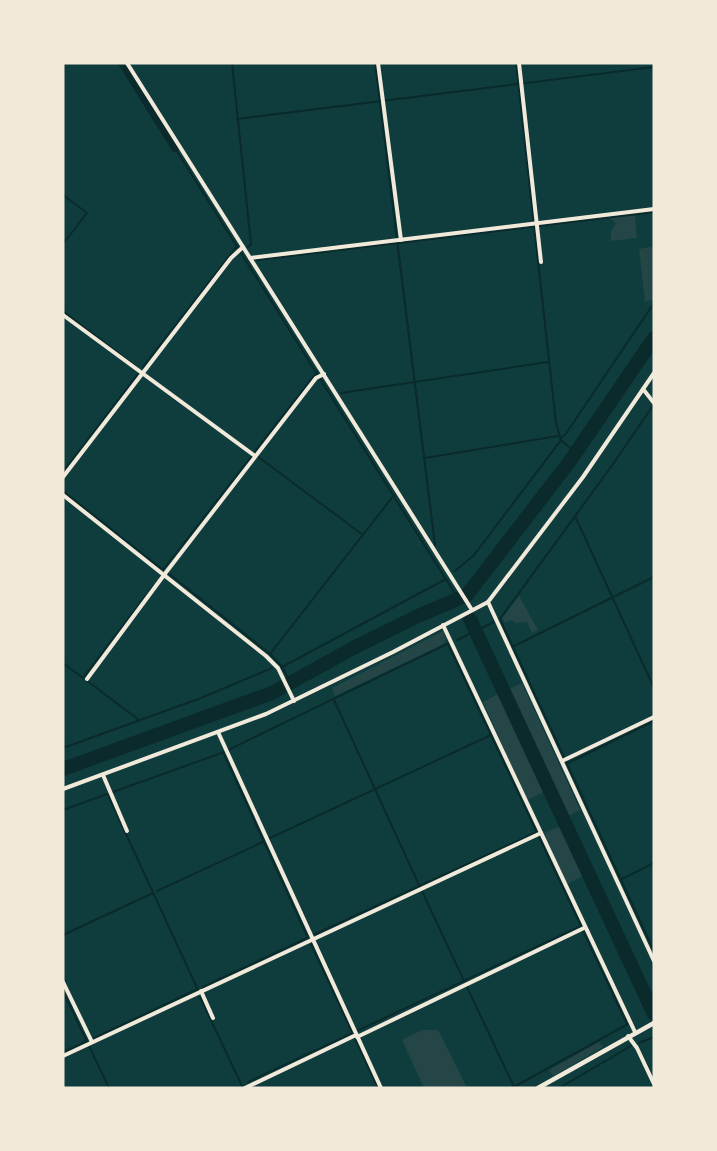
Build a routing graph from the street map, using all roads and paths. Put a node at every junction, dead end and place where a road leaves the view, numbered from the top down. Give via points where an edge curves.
1 (127, 63) edge
2 (378, 63) edge
3 (519, 63) edge
4 (654, 209) edge
5 (536, 224) junction
6 (399, 241) junction
7 (241, 248) junction
8 (250, 258) junction
9 (541, 262) dead end
10 (63, 315) edge
11 (142, 373) junction
12 (654, 373) edge
13 (320, 375) junction
14 (643, 390) junction
15 (653, 402) edge
16 (256, 455) junction
17 (63, 477) edge
18 (63, 495) edge
19 (164, 575) junction
20 (488, 602) junction
21 (471, 608) junction
22 (443, 625) junction
23 (87, 679) dead end
24 (294, 701) junction
25 (654, 717) edge
26 (218, 732) junction
27 (564, 760) junction
28 (103, 775) junction
29 (63, 789) edge
30 (127, 831) dead end
31 (539, 834) junction
32 (584, 928) junction
33 (312, 939) junction
34 (654, 962) edge
35 (63, 982) edge
36 (201, 991) junction
37 (213, 1018) dead end
38 (654, 1023) edge
39 (635, 1032) junction
40 (355, 1035) junction
41 (628, 1036) junction
42 (92, 1042) junction
43 (63, 1056) edge
44 (654, 1084) edge
45 (245, 1088) edge
46 (381, 1088) edge
47 (538, 1088) edge

1 - 7 street
2 - 6 street
3 - 5 street
4 - 5 street
5 - 6 street
5 - 9 street
6 - 8 street
7 - 8 street
7 - 11 street
8 - 13 street
10 - 11 street
11 - 16 street
11 - 17 street
12 - 14 street
13 - 16 street
13 - 21 street
14 - 15 street
14 - 20 street
16 - 19 street
18 - 19 street
19 - 23 street
19 - 24 street via 266,656
20 - 21 street
20 - 27 street
21 - 22 street
22 - 24 street
22 - 31 street
24 - 26 street
25 - 27 street
26 - 28 street
26 - 33 street
27 - 34 street
28 - 29 street
28 - 30 street
31 - 32 street
31 - 33 street
32 - 39 street
32 - 40 street
33 - 36 street
33 - 40 street
35 - 42 street
36 - 37 street
36 - 42 street
38 - 39 street
39 - 41 street
40 - 45 street
40 - 46 street
41 - 44 street
41 - 47 street
42 - 43 street

